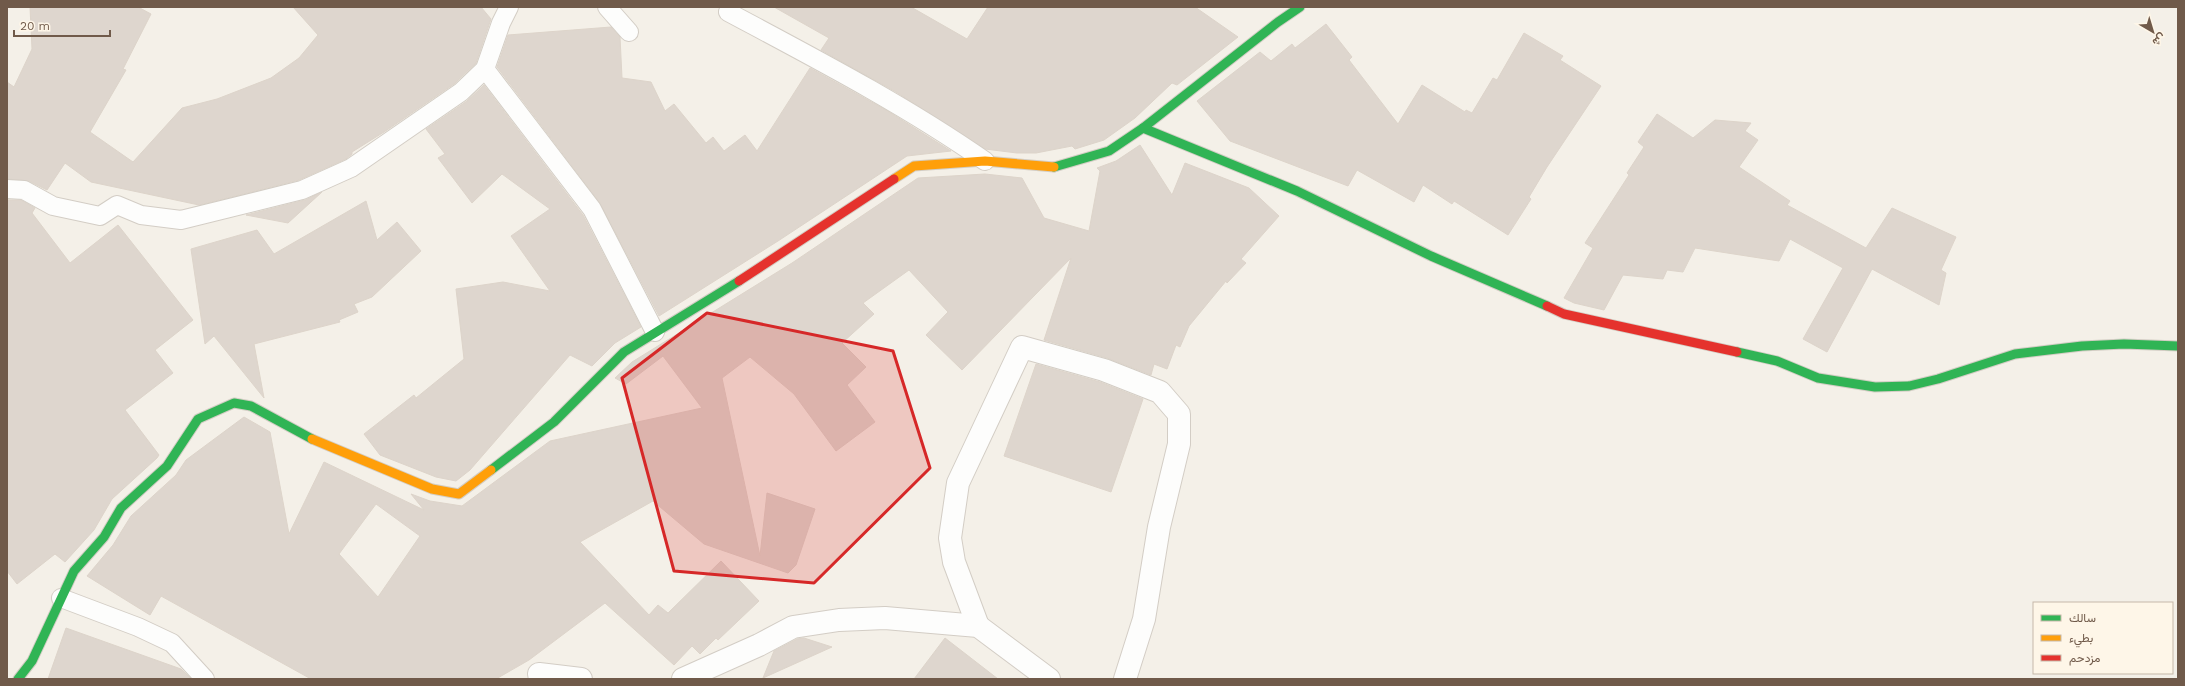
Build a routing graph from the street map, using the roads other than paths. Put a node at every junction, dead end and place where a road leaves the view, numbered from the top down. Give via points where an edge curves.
1 (509, 7) edge
2 (608, 7) edge
3 (1300, 7) edge
4 (728, 12) dead end
5 (629, 32) dead end
6 (484, 69) junction
7 (1144, 128) junction
8 (986, 161) junction
9 (7, 189) edge
10 (655, 332) junction
11 (2178, 346) edge
12 (61, 598) junction
13 (978, 626) junction
14 (536, 677) edge
15 (18, 679) edge
16 (205, 679) edge
17 (581, 679) edge
18 (683, 679) edge
19 (1049, 679) edge
20 (1125, 679) edge

1 - 6 lane
2 - 5 lane
3 - 7 street
4 - 8 lane via 872,88
6 - 9 lane via 461,92 351,168 302,190 181,220 141,215 117,205 100,216 53,206 24,190
6 - 10 lane via 592,209
7 - 8 street via 1109,151 1057,167
7 - 11 street via 1298,191 1431,256 1564,314 1777,361 1818,378 1875,387 1909,386 2015,354 2117,344
8 - 10 street via 914,166 785,252
10 - 12 street via 624,352 554,422 459,494 432,489 323,445 251,406 234,403 222,408 198,419 167,466 122,508 104,537 74,571
12 - 15 street via 32,661
12 - 16 lane via 138,627 172,643
13 - 18 street via 884,618 839,620 793,627 760,645
13 - 19 street
13 - 20 street via 954,562 950,538 958,482 1022,347 1104,370 1160,392 1179,414 1179,444 1158,527 1144,619
14 - 17 street

